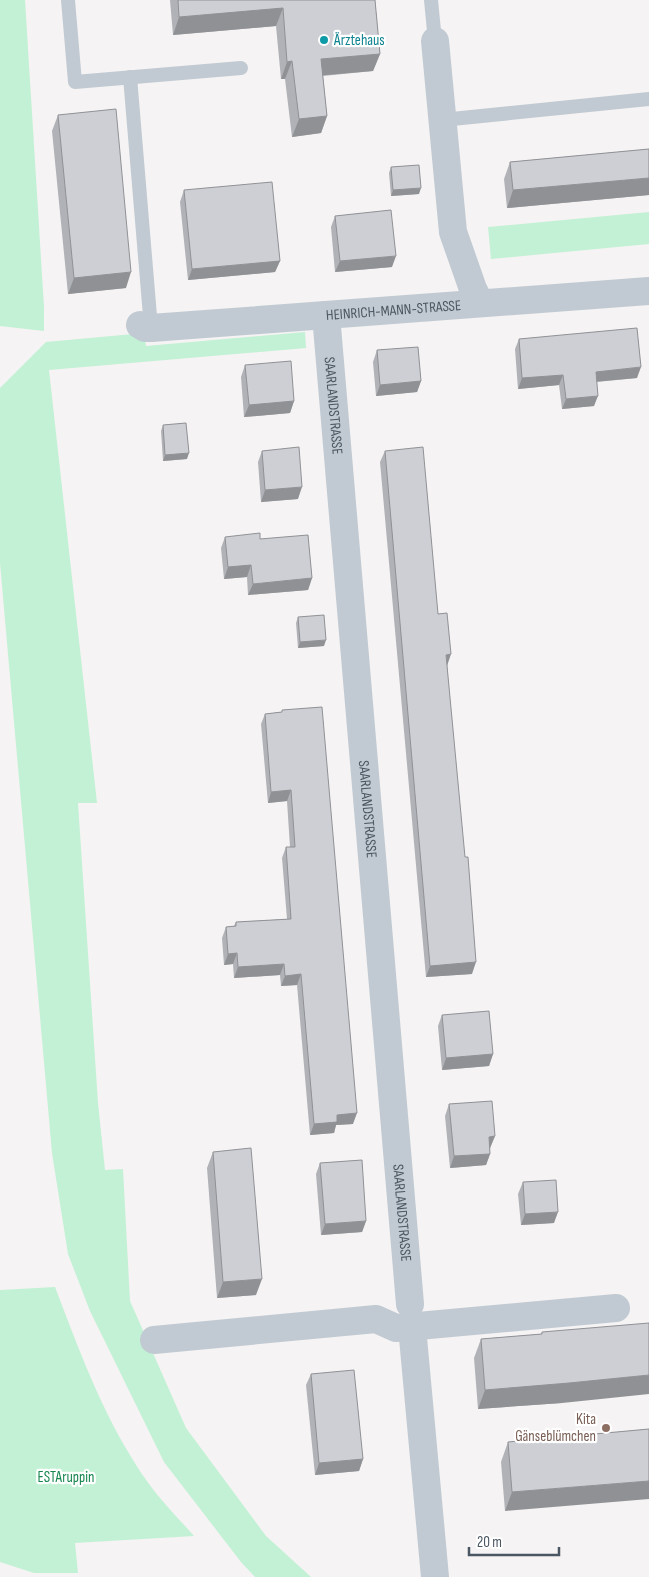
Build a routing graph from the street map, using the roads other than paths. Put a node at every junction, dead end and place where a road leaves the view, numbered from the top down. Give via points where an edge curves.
1 (68, 0) edge
2 (431, 0) edge
3 (435, 41) joint
4 (241, 68) dead end
5 (130, 77) junction
6 (649, 99) edge
7 (442, 120) junction
8 (649, 291) edge
9 (480, 303) junction
10 (326, 315) junction
11 (145, 327) joint
12 (616, 1308) dead end
13 (406, 1320) junction
14 (154, 1340) dead end
15 (435, 1577) edge

1 - 5 lane via 75,82
2 - 3 lane
3 - 7 street
4 - 5 lane
5 - 11 lane
6 - 7 lane
7 - 9 street via 453,232
8 - 9 street, HEINRICH-MANN-STRASSE
9 - 10 street, HEINRICH-MANN-STRASSE
10 - 11 street, HEINRICH-MANN-STRASSE
10 - 13 street, SAARLANDSTRASSE
12 - 13 street
13 - 14 street via 376,1319
13 - 15 street, SAARLANDSTRASSE

